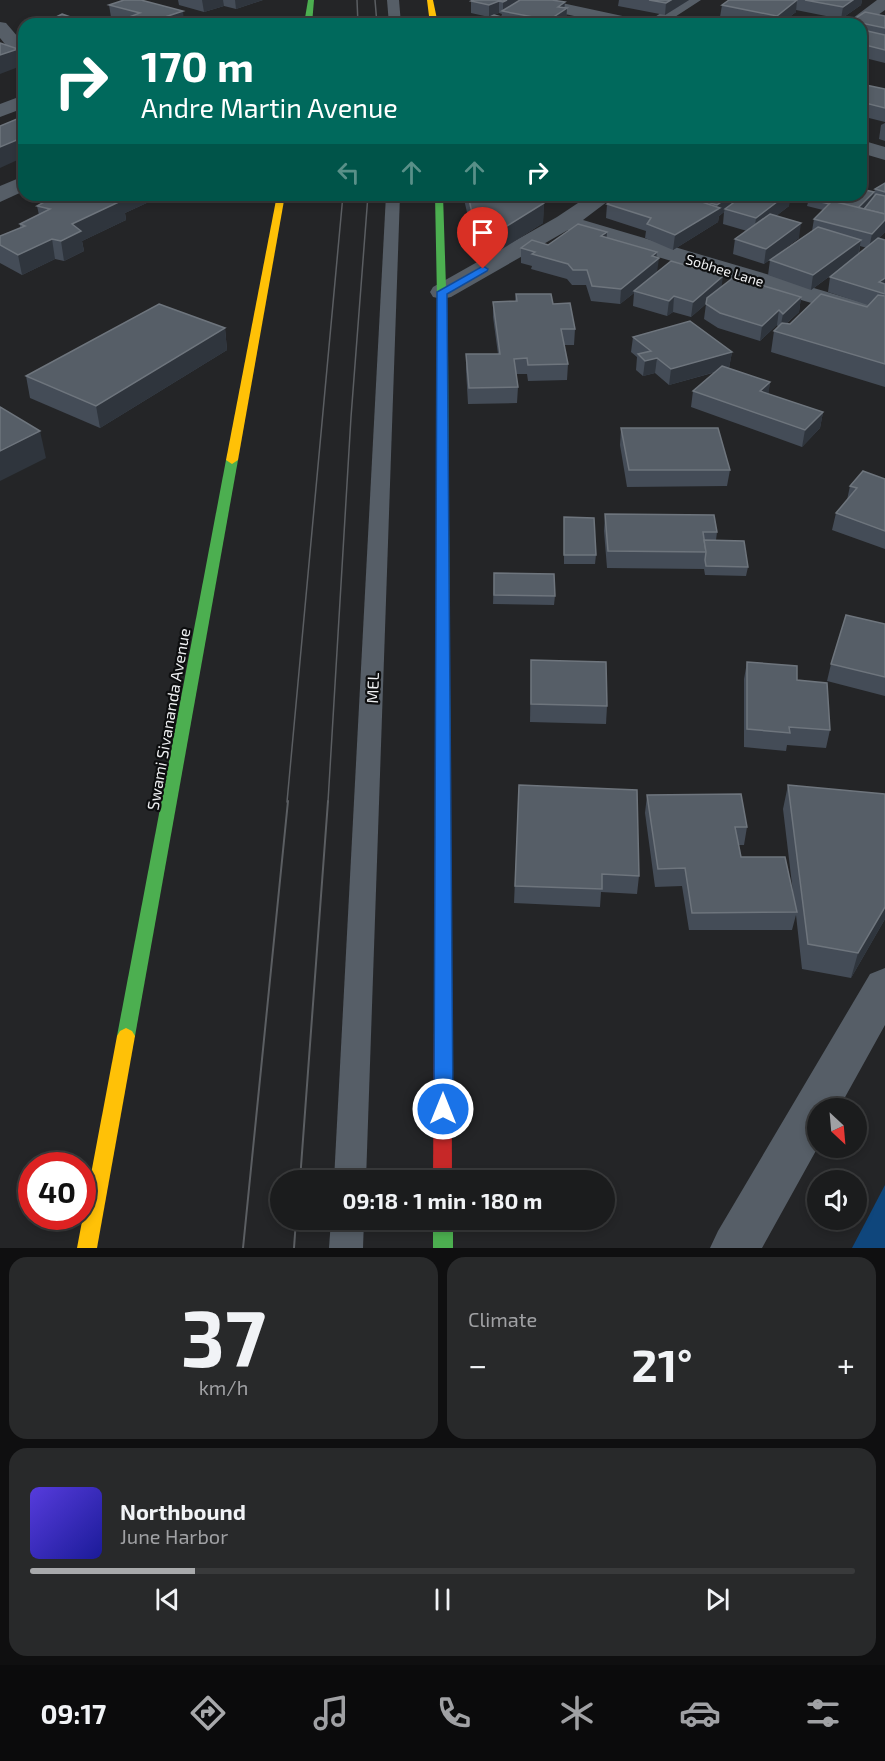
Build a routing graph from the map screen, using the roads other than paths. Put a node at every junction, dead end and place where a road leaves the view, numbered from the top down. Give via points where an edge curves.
1 (311, 0) edge
2 (393, 0) edge
3 (430, 0) edge
4 (525, 0) edge
5 (693, 0) edge
6 (885, 3) edge
7 (309, 18) edge
8 (394, 18) edge
9 (433, 18) edge
10 (608, 18) edge
11 (662, 18) edge
12 (863, 18) edge
13 (0, 27) edge
14 (18, 50) edge
15 (18, 104) edge
16 (0, 111) edge
17 (867, 148) edge
18 (885, 154) edge
19 (18, 185) edge
20 (0, 195) edge
21 (280, 201) edge
22 (393, 201) edge
23 (439, 201) edge
24 (596, 201) edge
25 (565, 222) junction
26 (442, 292) junction
27 (885, 317) edge
28 (885, 986) edge
29 (350, 1170) edge
30 (443, 1170) edge
31 (347, 1230) edge
32 (443, 1230) edge
33 (87, 1248) edge
34 (346, 1248) edge
35 (443, 1248) edge
36 (735, 1248) edge

1 - 7 street
2 - 8 lane
3 - 9 street
4 - 10 street
5 - 11 street
6 - 12 street
13 - 14 street
15 - 16 street
17 - 18 street
19 - 20 street
21 - 33 street, Swami Sivananda Avenue
22 - 29 lane, MEL
23 - 26 street
24 - 25 street
25 - 26 street
25 - 27 street, Sobhee Lane
26 - 30 street
28 - 36 street
31 - 34 lane
32 - 35 street

